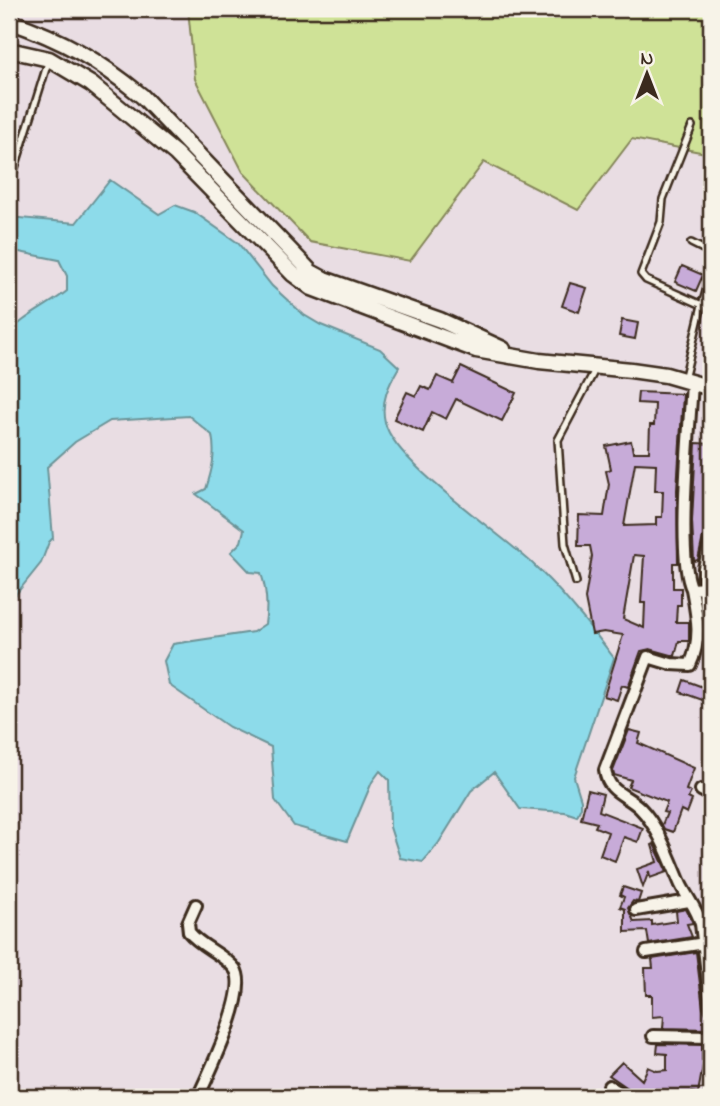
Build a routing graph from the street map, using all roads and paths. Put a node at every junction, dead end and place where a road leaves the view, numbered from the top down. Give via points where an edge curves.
1 (9, 21) edge
2 (9, 50) edge
3 (48, 59) junction
4 (692, 126) dead end
5 (9, 178) edge
6 (691, 243) dead end
7 (711, 253) edge
8 (711, 275) edge
9 (702, 305) junction
10 (524, 358) junction
11 (597, 365) junction
12 (688, 381) junction
13 (711, 388) edge
14 (711, 539) edge
15 (576, 582) dead end
16 (702, 590) edge
17 (689, 901) junction
18 (196, 905) dead end
19 (636, 910) dead end
20 (706, 925) edge
21 (705, 943) junction
22 (646, 952) dead end
23 (711, 1007) edge
24 (653, 1037) dead end
25 (711, 1037) edge
26 (609, 1086) dead end
27 (711, 1092) edge
28 (198, 1097) edge
29 (627, 1097) edge
30 (710, 1097) edge

1 - 10 street via 84,53 142,96 311,272 452,325
2 - 3 street
3 - 5 lane
3 - 10 street via 91,84 176,153 312,288 476,350
4 - 9 lane via 663,199 661,222 641,274
6 - 7 lane
8 - 9 lane
9 - 12 lane
10 - 11 street
11 - 12 street
11 - 15 lane via 558,440 565,544
12 - 13 street
12 - 16 street via 685,552 688,580
14 - 16 street
16 - 17 street via 698,639 690,665 648,657 606,770 613,789 640,808 653,827
17 - 19 street
17 - 20 street
18 - 28 street via 188,932 233,966 239,978 228,1029
20 - 21 street
21 - 22 street
21 - 23 street
24 - 25 street
26 - 29 street
27 - 30 street

